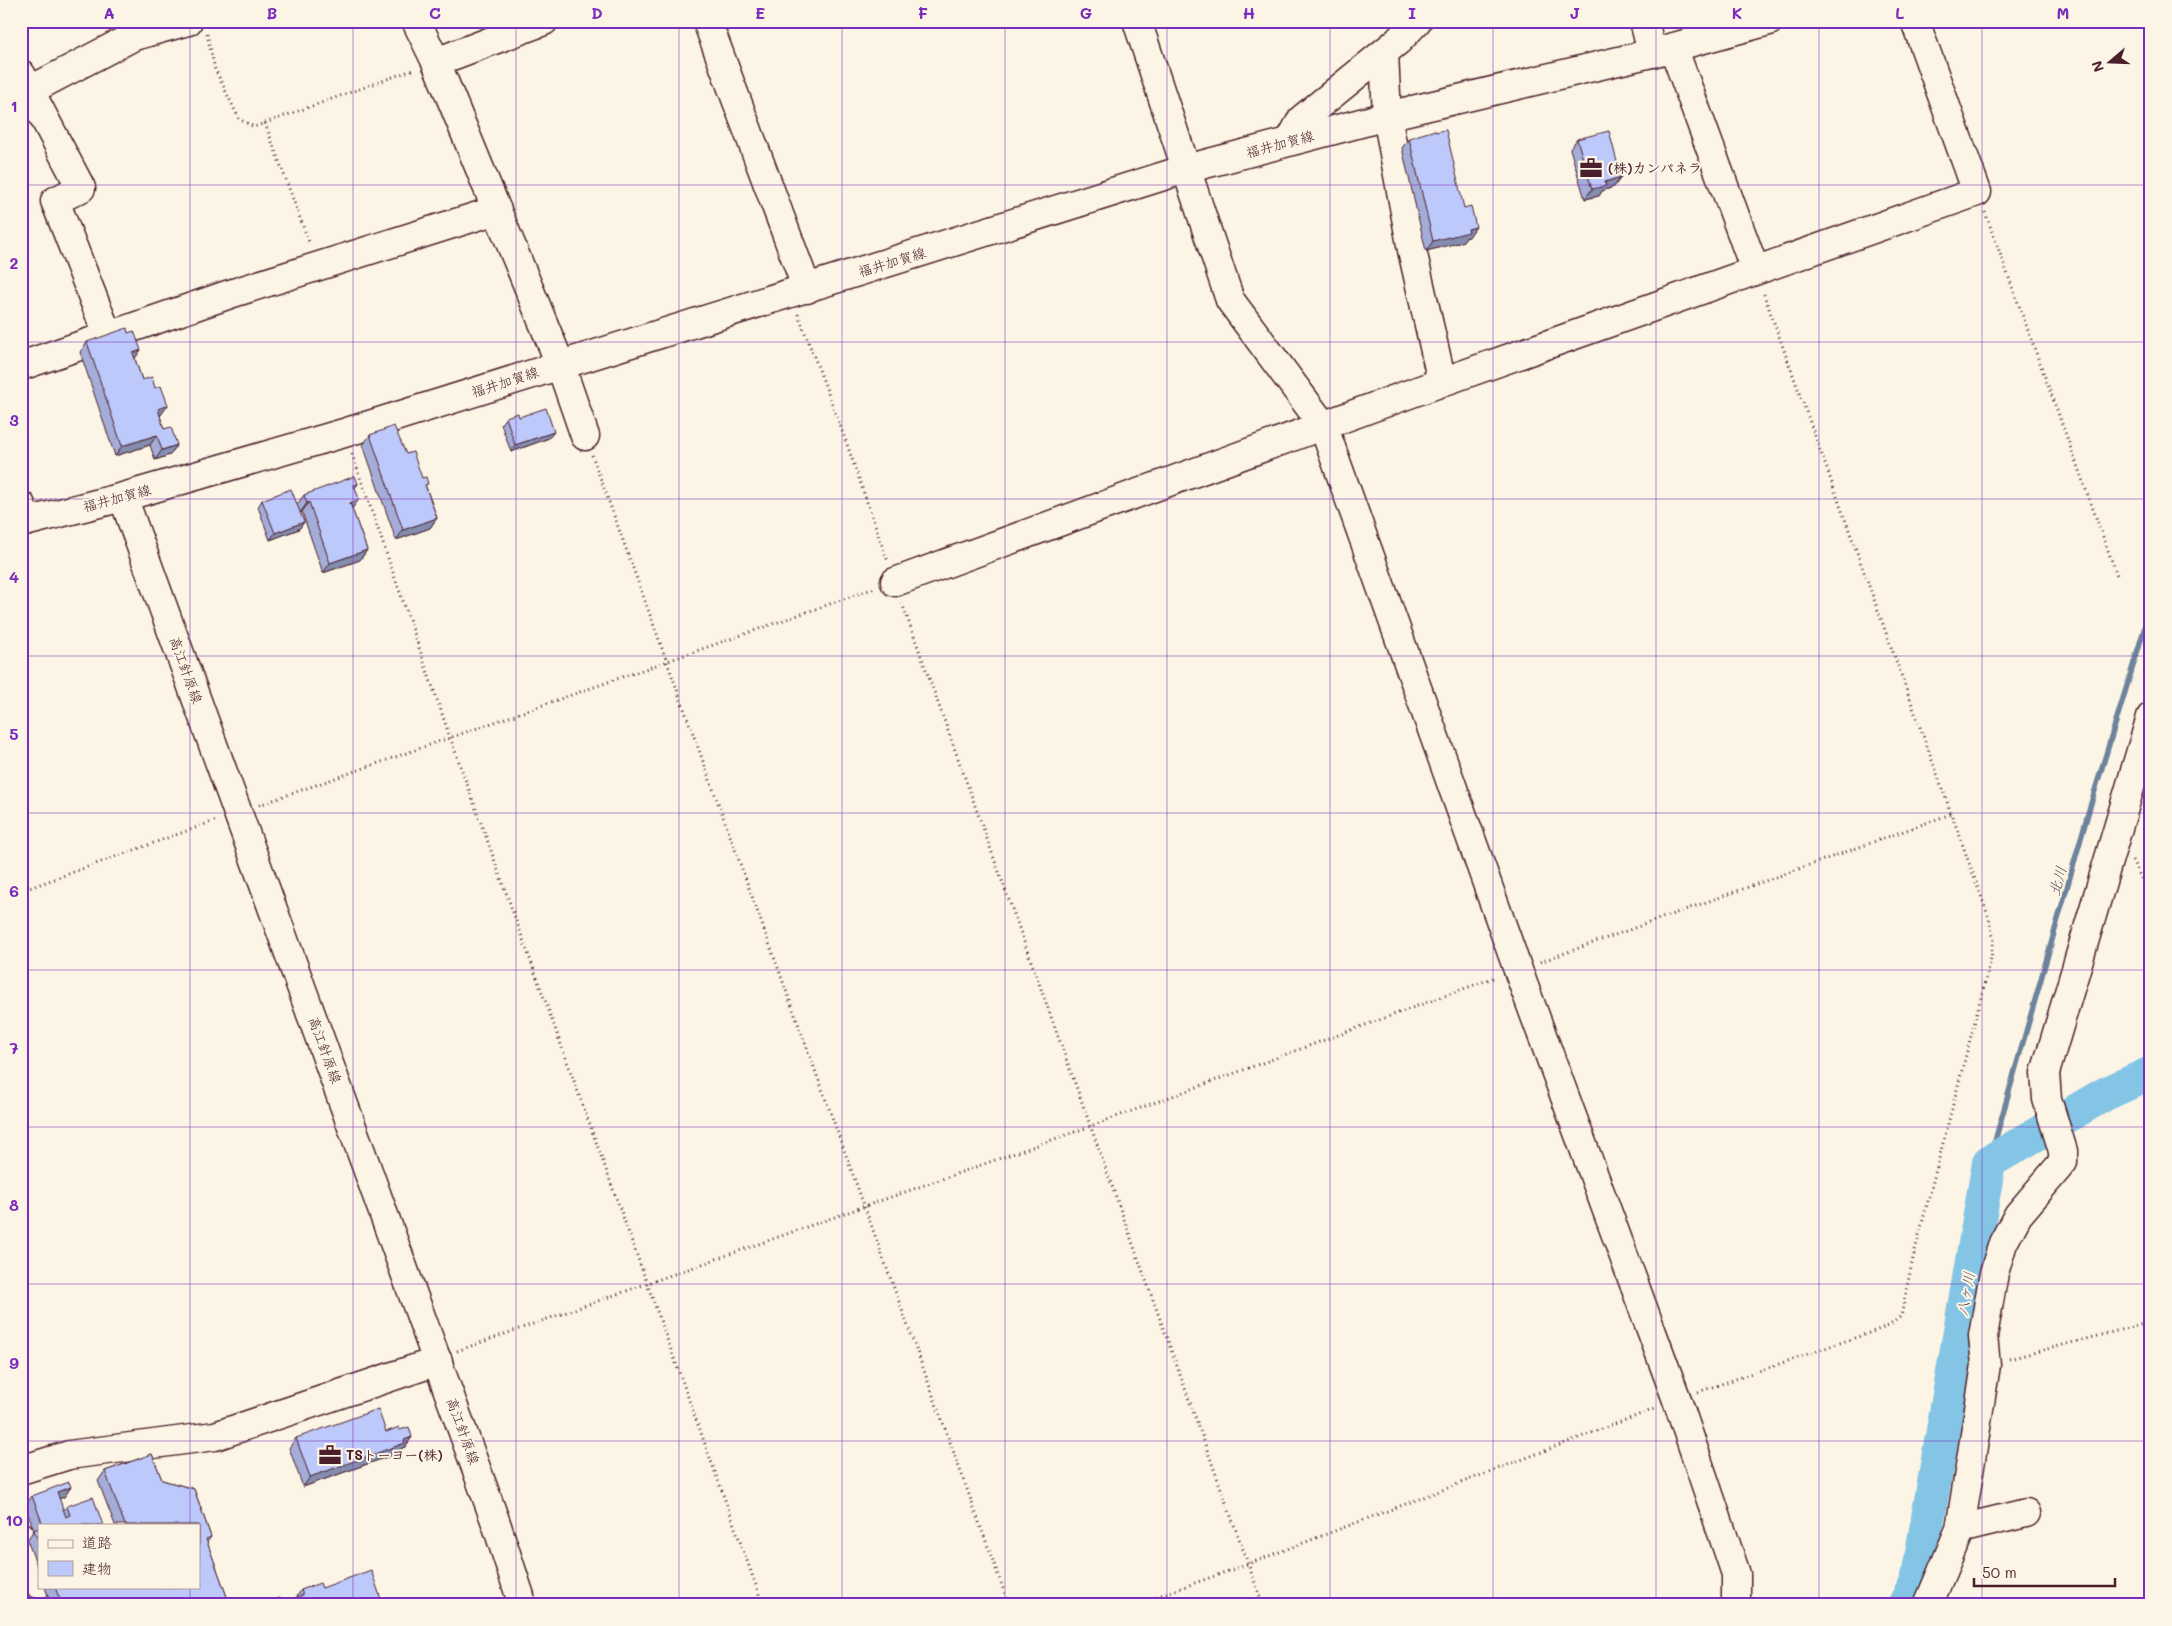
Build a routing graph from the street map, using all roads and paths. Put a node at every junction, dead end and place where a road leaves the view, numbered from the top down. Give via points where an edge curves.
1 (416, 21) edge
2 (544, 21) edge
3 (707, 21) edge
4 (1137, 21) edge
5 (1417, 21) edge
6 (1644, 21) edge
7 (1769, 21) edge
8 (1915, 21) edge
9 (197, 26) edge
10 (1389, 39) edge
11 (1662, 50) junction
12 (436, 62) junction
13 (24, 86) edge
14 (1387, 116) junction
15 (265, 123) junction
16 (1290, 141) junction
17 (1186, 169) junction
18 (1977, 192) junction
19 (497, 210) junction
20 (318, 266) junction
21 (1755, 270) junction
22 (799, 291) junction
23 (108, 336) junction
24 (560, 364) junction
25 (21, 366) edge
26 (1442, 382) junction
27 (1323, 425) junction
28 (344, 433) junction
29 (585, 436) joint
30 (123, 497) junction
31 (24, 516) edge
32 (2118, 578) dead end
33 (895, 582) junction
34 (667, 661) junction
35 (2151, 717) edge
36 (450, 737) junction
37 (238, 813) junction
38 (1951, 814) junction
39 (2114, 842) junction
40 (21, 891) edge
41 (2151, 898) edge
42 (1518, 970) junction
43 (1091, 1126) junction
44 (864, 1206) junction
45 (647, 1284) junction
46 (2151, 1322) edge
47 (437, 1360) junction
48 (1986, 1365) junction
49 (1677, 1400) junction
50 (21, 1470) edge
51 (2026, 1513) dead end
52 (1960, 1529) junction
53 (21, 1536) edge
54 (1248, 1564) junction
55 (38, 1581) edge
56 (40, 1588) edge
57 (46, 1605) edge
58 (520, 1605) edge
59 (763, 1605) edge
60 (1008, 1605) edge
61 (1133, 1605) edge
62 (1263, 1605) edge
63 (1736, 1605) edge
64 (1928, 1605) edge

1 - 12 street
2 - 12 street
3 - 22 street
4 - 17 street
5 - 10 street
6 - 11 street
7 - 11 street, 福井加賀線
8 - 18 street
9 - 13 street via 134,36
9 - 15 path via 239,119 254,127
10 - 14 street
10 - 16 street via 1302,119
11 - 14 street, 福井加賀線
11 - 21 street
12 - 15 path
12 - 19 street
13 - 23 street via 82,188 55,201
14 - 16 street, 福井加賀線
14 - 26 street via 1412,250
15 - 20 path
16 - 17 street, 福井加賀線
17 - 22 street, 福井加賀線
17 - 27 street via 1230,300
18 - 21 street
18 - 32 path
19 - 20 street
19 - 24 street
20 - 23 street
21 - 26 street
21 - 38 path
22 - 24 street, 福井加賀線
22 - 33 path via 843,434
23 - 25 street
24 - 28 street, 福井加賀線
24 - 29 street
26 - 27 street
27 - 33 street
27 - 42 street
28 - 30 street, 福井加賀線
28 - 36 path
29 - 34 path
30 - 31 street, 福井加賀線
30 - 37 street, 高江針原線
33 - 34 path
33 - 43 path
34 - 36 path
34 - 44 path
35 - 39 street
36 - 37 path
36 - 45 path
37 - 40 path
37 - 47 street, 高江針原線
38 - 42 path
38 - 49 path via 1989,918 1994,941 1901,1316 1889,1326
39 - 41 path via 2135,864
39 - 48 street via 2044,1073 2047,1099 2063,1151 2062,1162 2018,1215 2003,1243 1983,1336
42 - 43 path
42 - 49 street
43 - 44 path
43 - 54 path
44 - 45 path
44 - 60 path
45 - 47 path
45 - 59 path
46 - 48 path
47 - 50 street via 215,1436 69,1455
47 - 58 street, 高江針原線 via 496,1523 520,1596
48 - 52 street
49 - 54 path
49 - 63 street via 1736,1574
51 - 52 street
52 - 64 street
53 - 55 street
54 - 61 path
54 - 62 path
56 - 57 street

